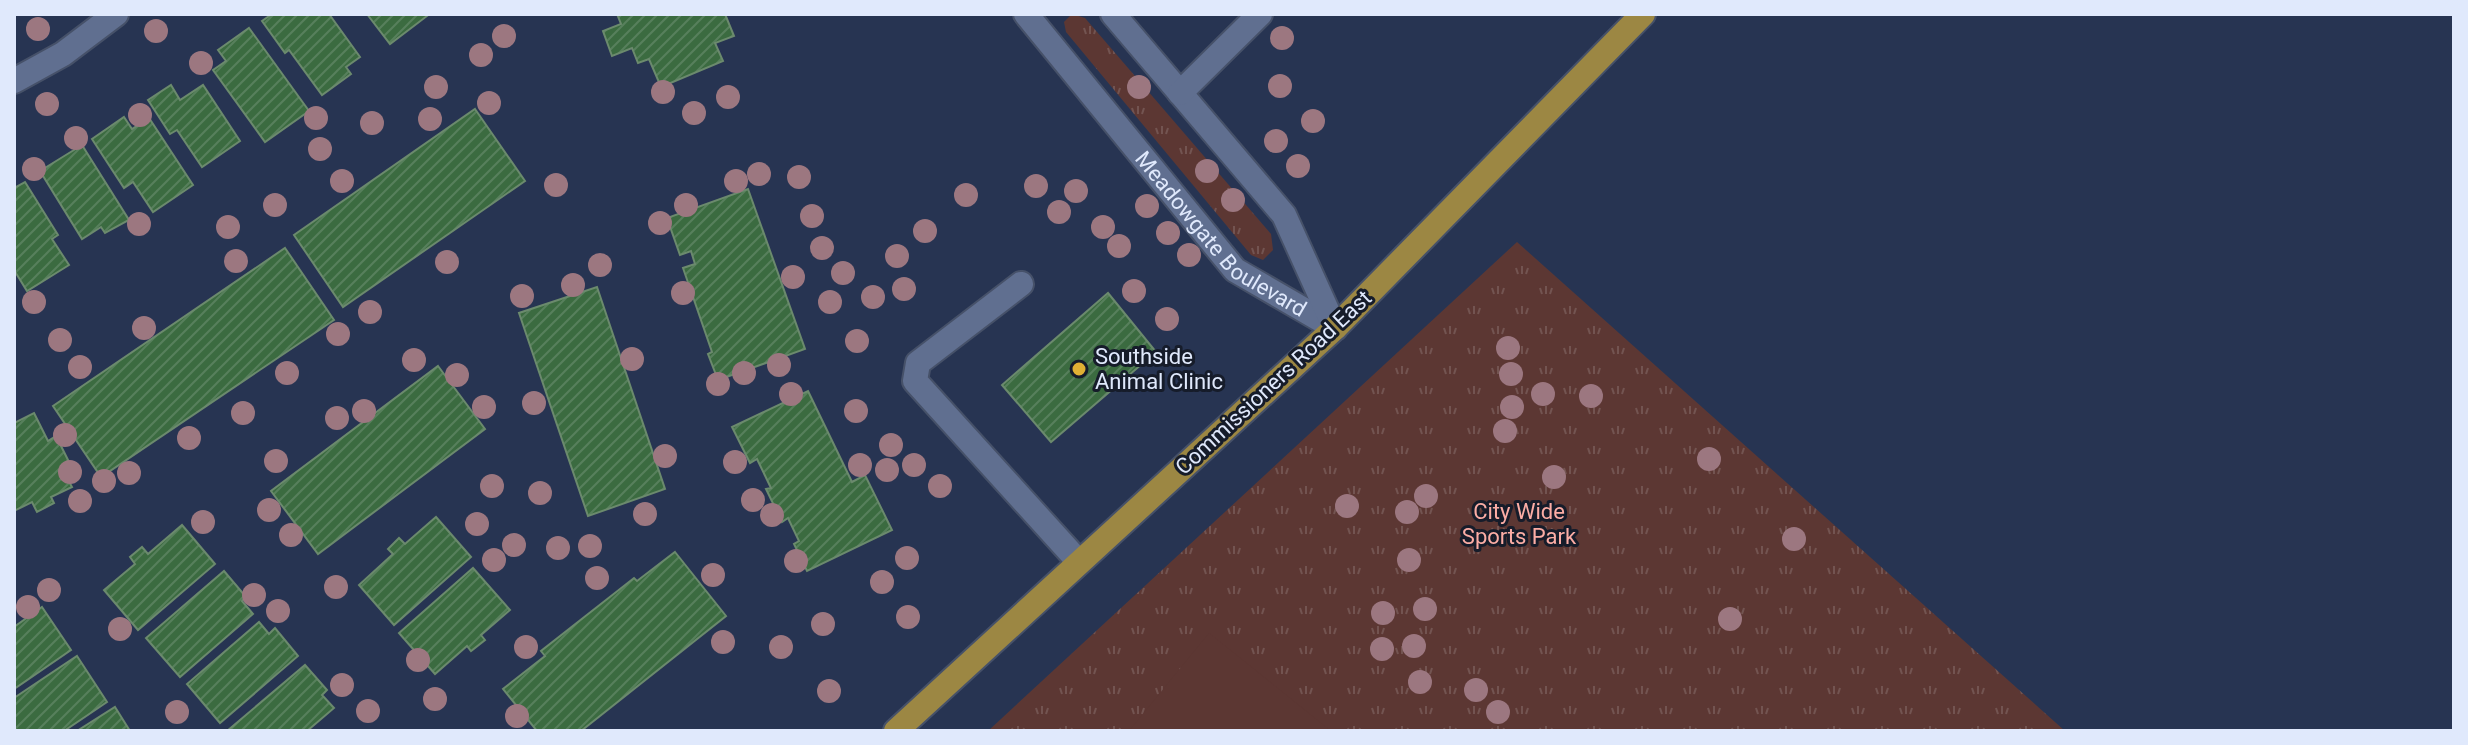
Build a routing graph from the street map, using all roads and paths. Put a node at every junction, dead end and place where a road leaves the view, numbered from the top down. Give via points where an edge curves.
1 (116, 14) edge
2 (1026, 14) edge
3 (1113, 14) edge
4 (1260, 14) edge
5 (1640, 16) edge
6 (14, 81) edge
7 (1180, 93) junction
8 (1021, 284) dead end
9 (1335, 328) junction
10 (1079, 562) junction
11 (896, 731) edge

1 - 6 street via 63,54
2 - 9 street, Meadowgate Boulevard via 1235,270
3 - 7 street, Meadowgate Boulevard
4 - 7 street
5 - 9 main road, Commissioners Road East
7 - 9 street, Meadowgate Boulevard via 1284,215
8 - 10 street via 918,363 915,381
9 - 10 main road, Commissioners Road East
10 - 11 main road, Commissioners Road East

